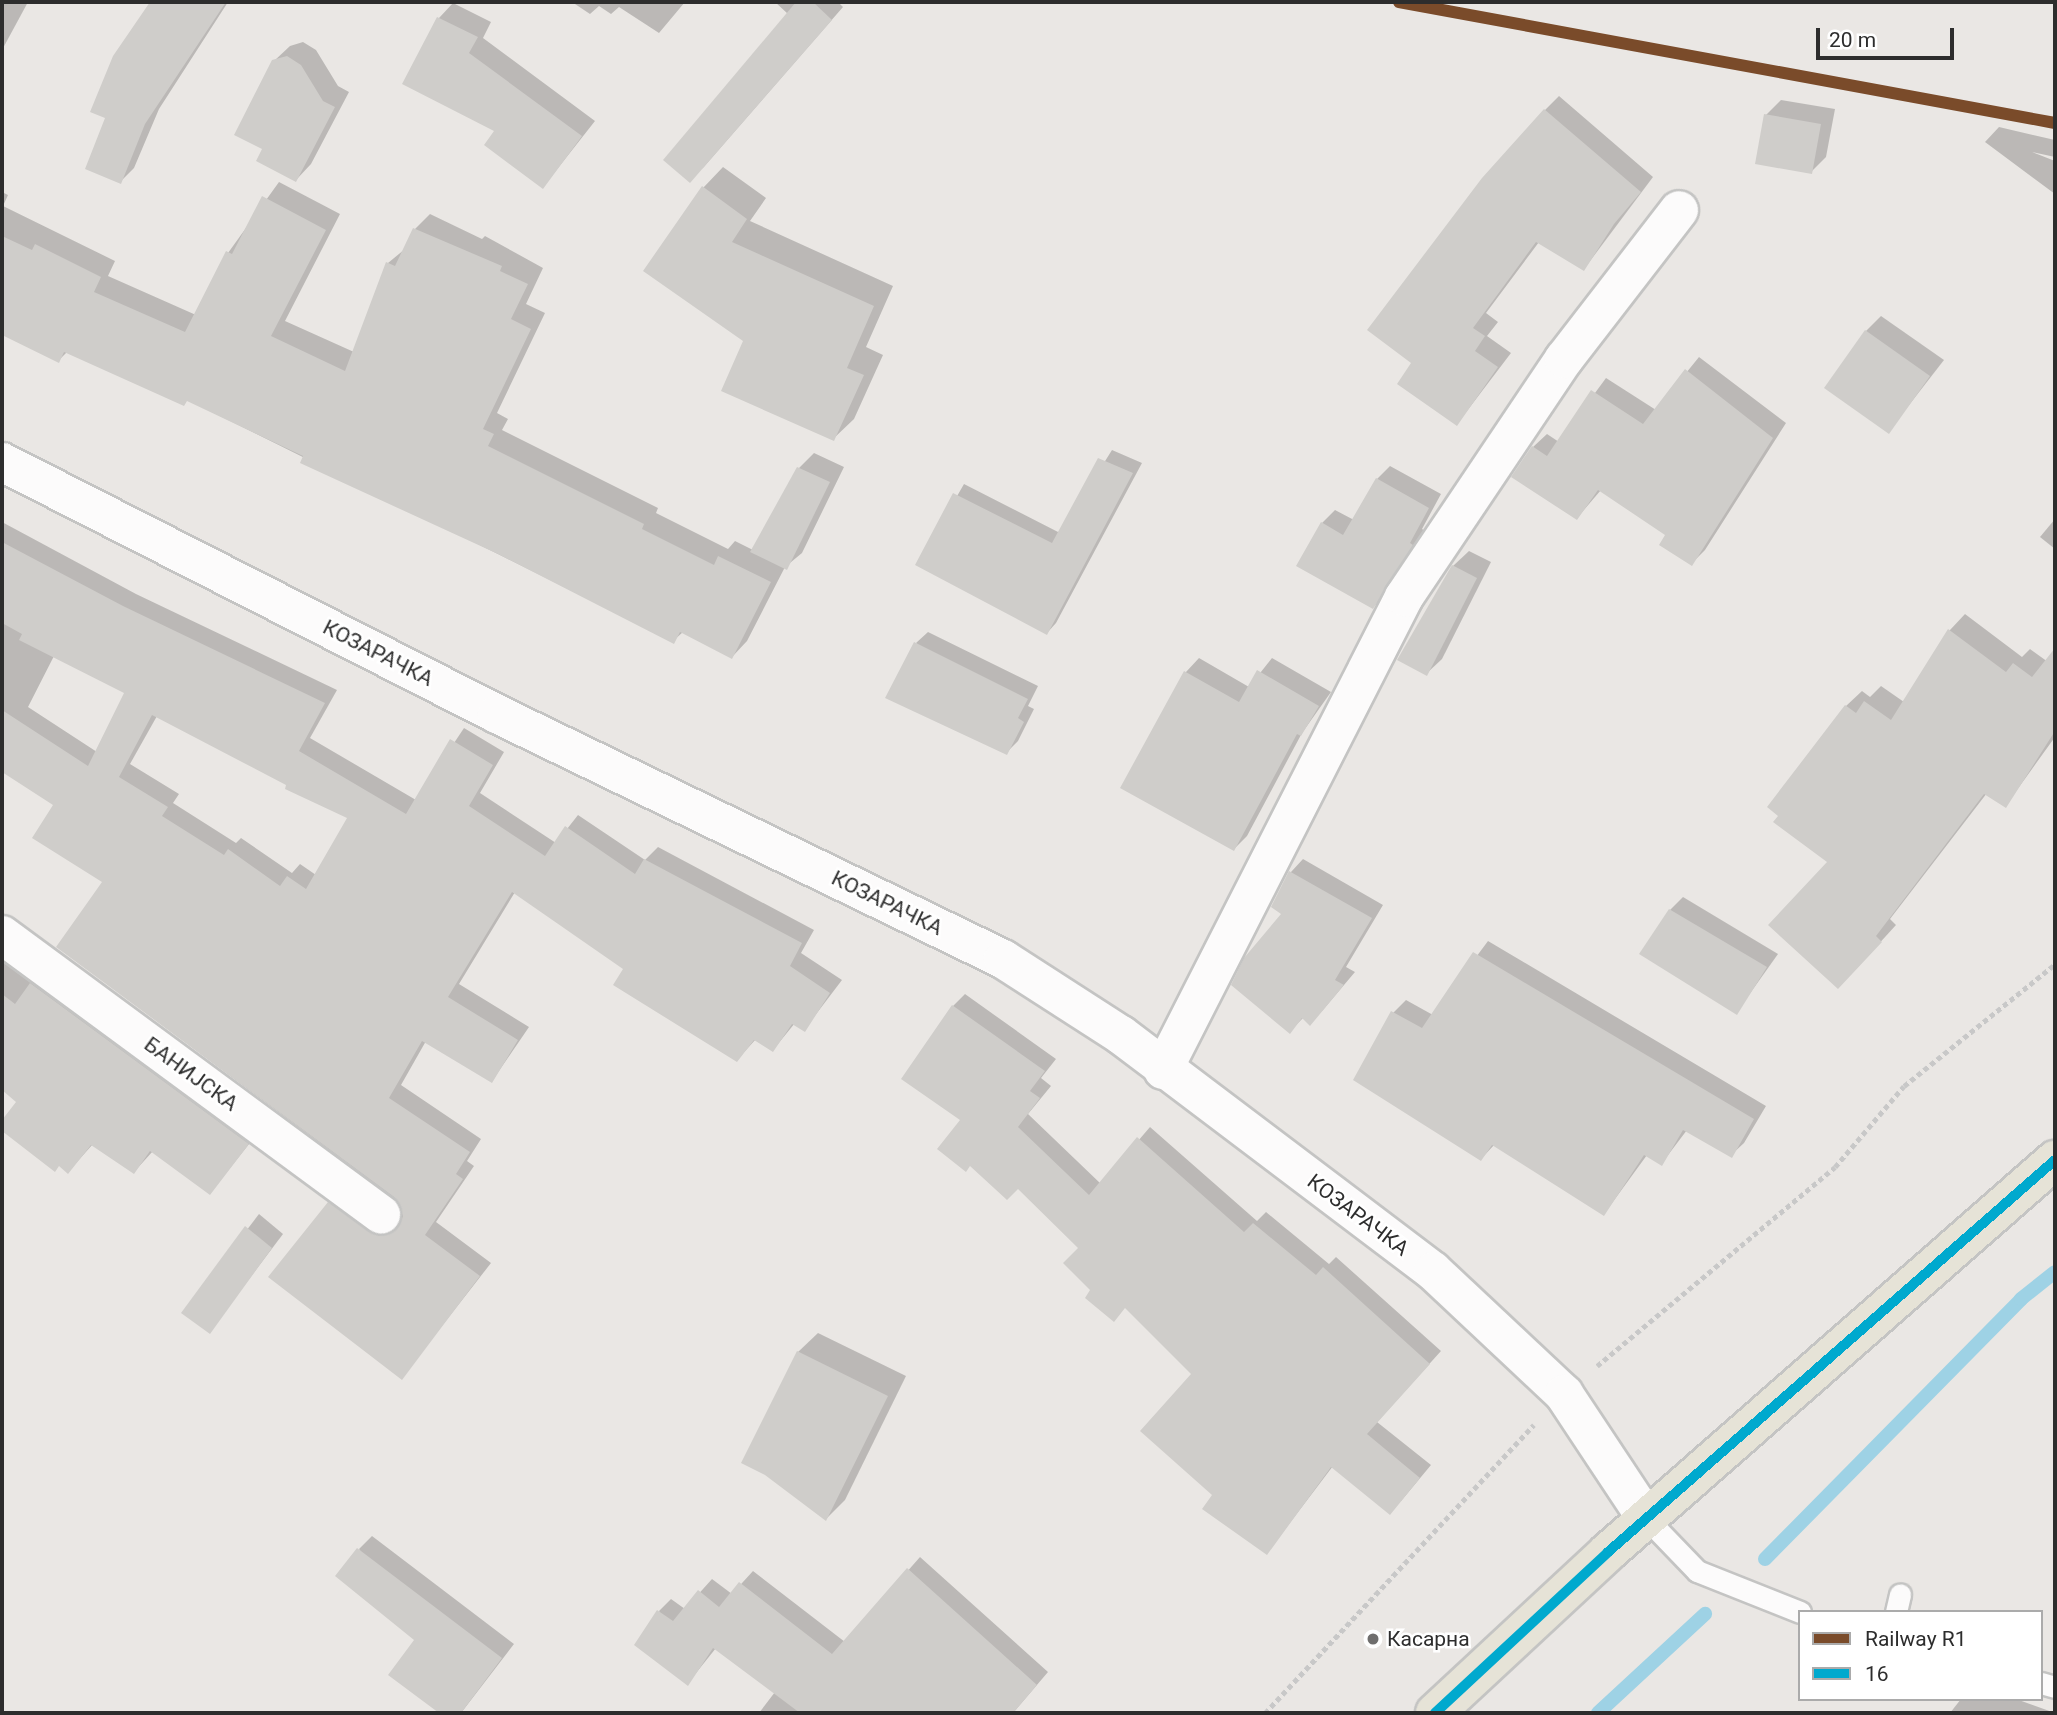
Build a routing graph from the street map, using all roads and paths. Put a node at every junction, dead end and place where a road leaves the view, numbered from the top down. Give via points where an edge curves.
1 (1679, 210) dead end
2 (2, 461) edge
3 (2, 935) edge
4 (2055, 964) edge
5 (1163, 1070) junction
6 (2055, 1160) edge
7 (381, 1214) dead end
8 (1564, 1394) junction
9 (1646, 1518) junction
10 (1798, 1611) edge
11 (1265, 1713) edge
12 (1435, 1713) edge

1 - 5 street via 1564,359 1404,597
2 - 5 street, КОЗАРАЧКА via 510,720 1003,959 1121,1035
3 - 7 street, БАНИЈСКА
4 - 8 path via 1904,1086 1835,1167
5 - 8 street, КОЗАРАЧКА via 1433,1271
6 - 9 main road
8 - 9 street, КОЗАРАЧКА
8 - 11 path
9 - 10 lane via 1697,1571
9 - 12 main road

